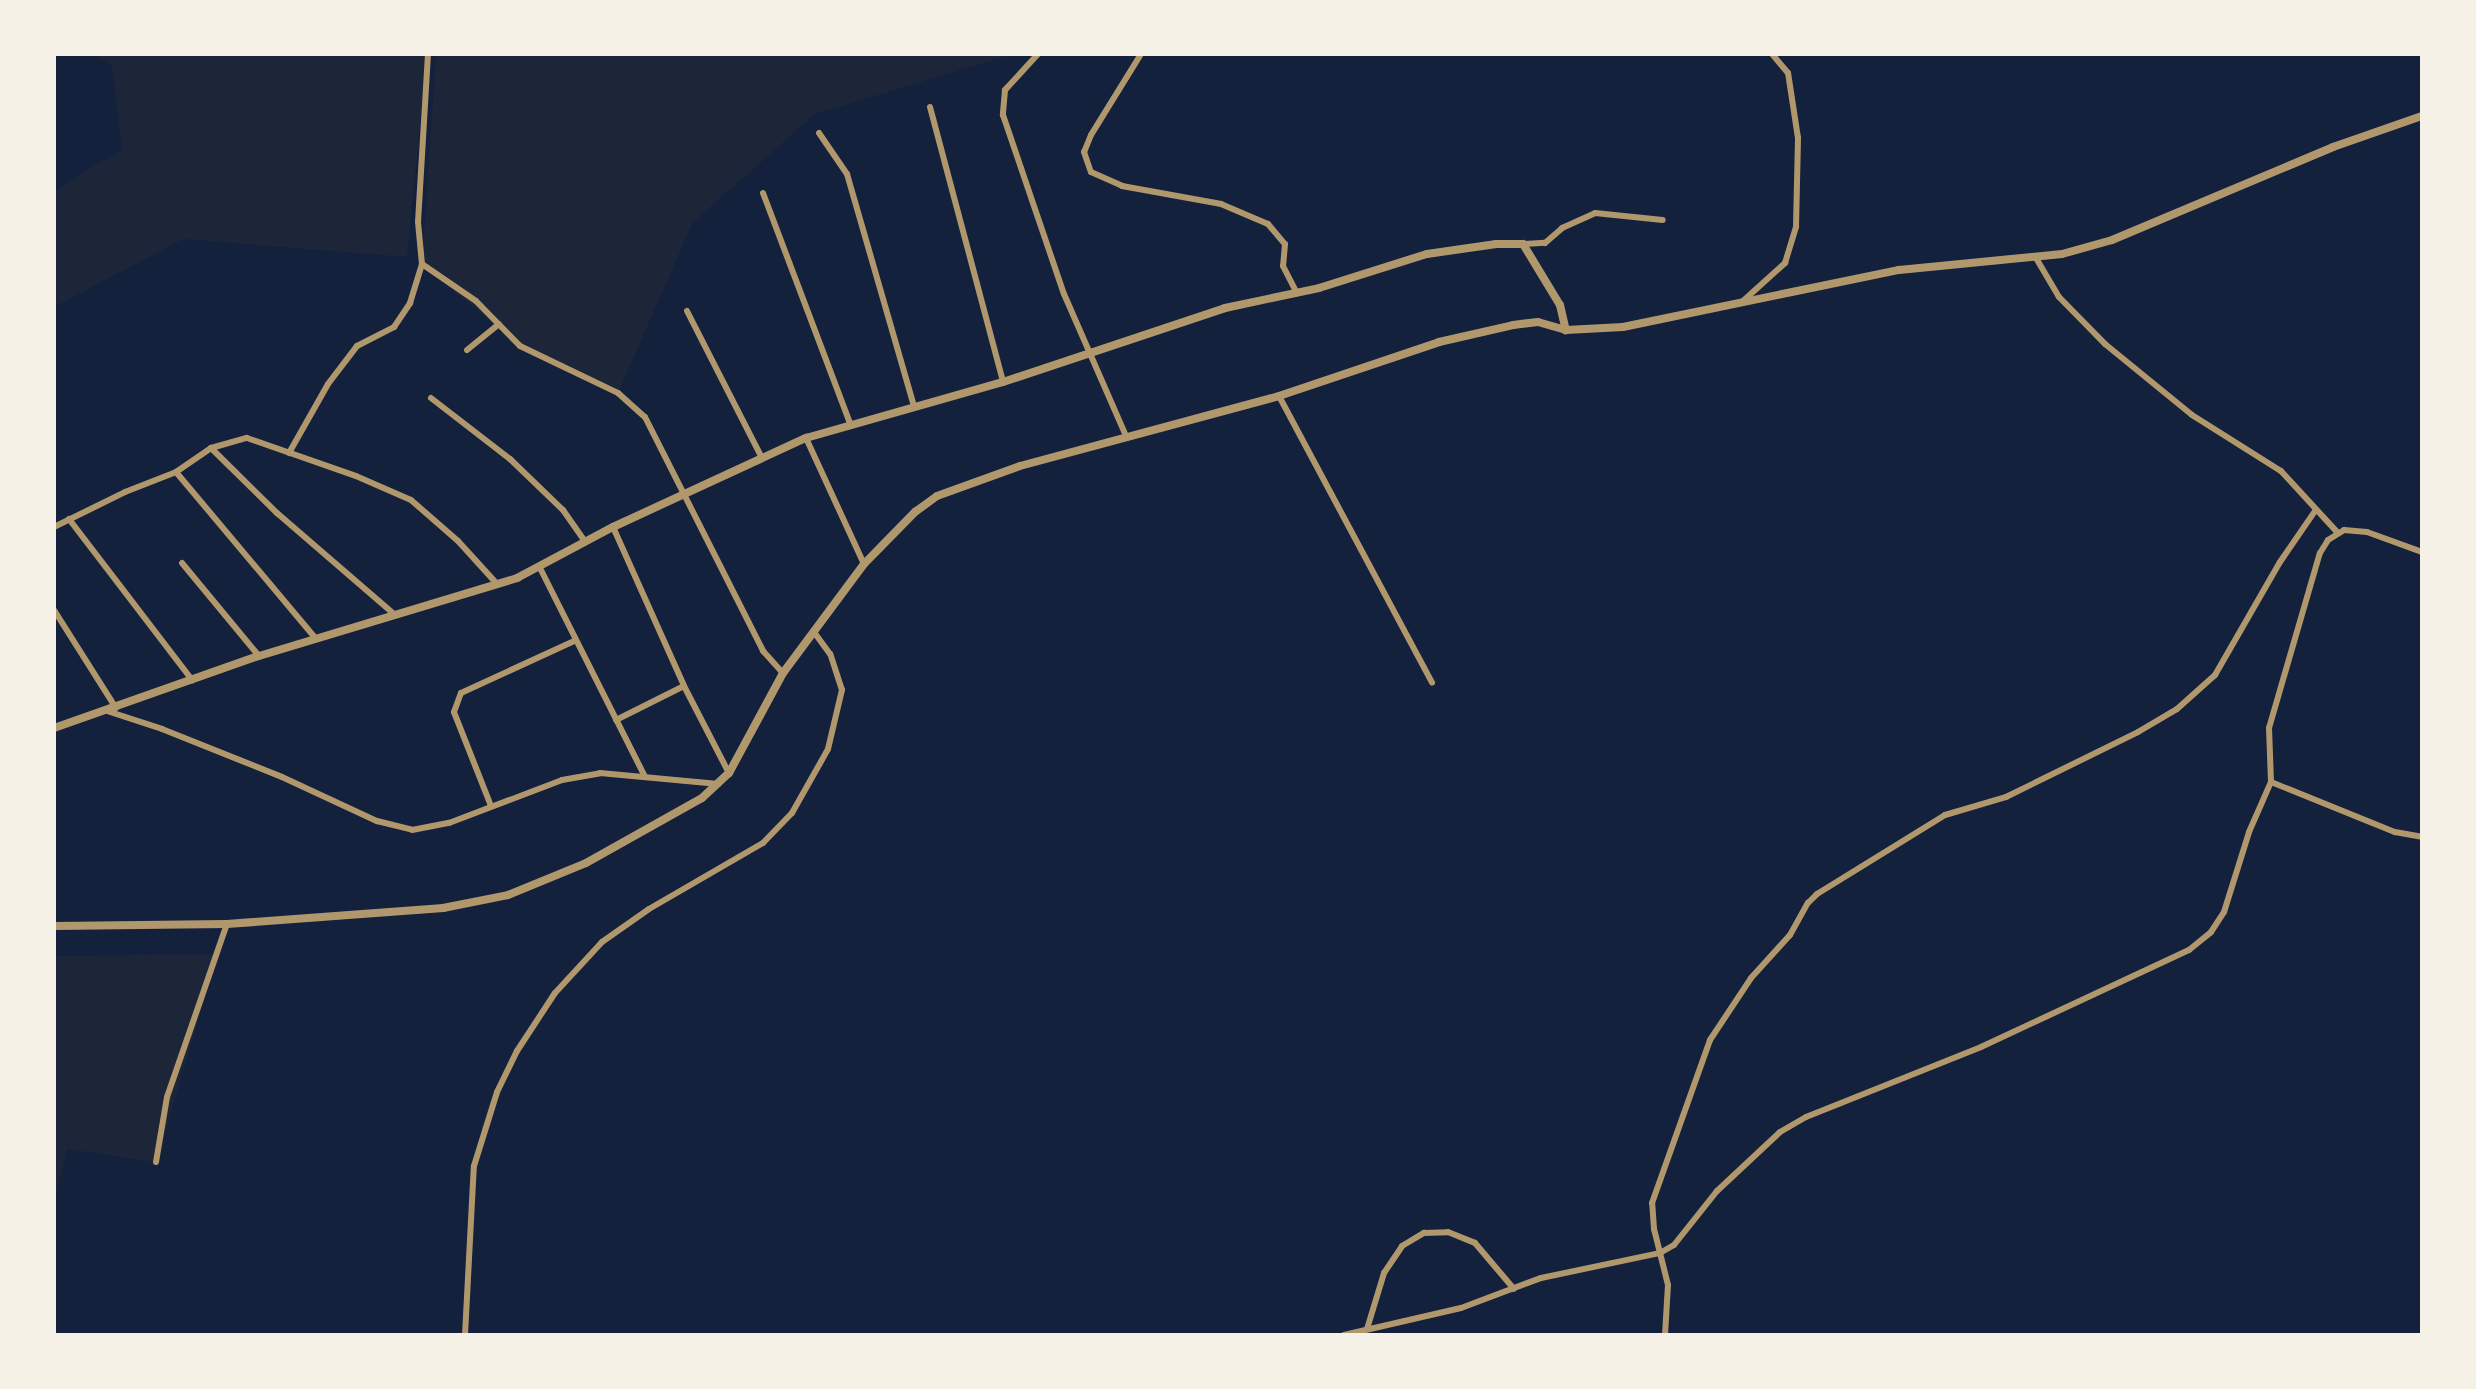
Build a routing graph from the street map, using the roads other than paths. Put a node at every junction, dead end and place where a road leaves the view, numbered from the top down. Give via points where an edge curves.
1 (428, 54) edge
2 (1038, 54) edge
3 (1141, 54) edge
4 (1772, 54) edge
5 (930, 107) dead end
6 (2422, 116) edge
7 (819, 133) dead end
8 (763, 193) dead end
9 (1663, 220) dead end
10 (1523, 244) junction
11 (2036, 258) junction
12 (422, 264) junction
13 (1297, 293) junction
14 (1741, 304) junction
15 (687, 311) dead end
16 (499, 324) junction
17 (1566, 330) junction
18 (467, 350) dead end
19 (1091, 352) junction
20 (1003, 382) junction
21 (1279, 396) junction
22 (431, 398) dead end
23 (914, 406) junction
24 (851, 426) junction
25 (806, 438) junction
26 (1127, 439) junction
27 (211, 448) junction
28 (289, 453) junction
29 (761, 456) junction
30 (176, 472) junction
31 (685, 493) junction
32 (2315, 511) junction
33 (69, 519) junction
34 (54, 527) edge
35 (613, 527) junction
36 (2337, 532) junction
37 (585, 542) junction
38 (2422, 552) edge
39 (182, 563) dead end
40 (864, 564) junction
41 (539, 566) junction
42 (498, 585) junction
43 (54, 610) edge
44 (393, 613) junction
45 (814, 632) junction
46 (316, 639) junction
47 (574, 641) junction
48 (259, 656) junction
49 (783, 673) junction
50 (192, 680) junction
51 (1432, 683) dead end
52 (684, 686) junction
53 (116, 708) junction
54 (104, 710) junction
55 (616, 720) junction
56 (54, 728) edge
57 (729, 773) junction
58 (646, 777) junction
59 (2271, 782) junction
60 (718, 784) junction
61 (491, 806) junction
62 (2422, 837) edge
63 (227, 924) junction
64 (54, 926) edge
65 (156, 1162) dead end
66 (1660, 1253) junction
67 (1514, 1289) junction
68 (1367, 1329) junction
69 (465, 1335) edge
70 (1344, 1335) edge
71 (1665, 1335) edge

1 - 12 street via 418,222
2 - 19 street via 1005,90 1003,115 1064,294
3 - 13 street via 1091,135 1084,152 1091,172 1122,186 1221,204 1268,224 1285,244 1283,266
4 - 14 street via 1788,73 1798,138 1796,227 1785,263
5 - 20 street
6 - 11 street via 2333,147 2112,240
7 - 23 street via 847,174
8 - 24 street
9 - 10 street via 1595,213 1562,228 1545,243
10 - 13 street via 1427,254
10 - 17 street via 1560,305
11 - 14 street via 1899,270
11 - 32 street via 2059,297 2105,344 2192,415 2281,471
12 - 16 street via 476,301
12 - 28 street via 410,303 394,327 357,346 328,384
13 - 19 street via 1225,308
14 - 17 street via 1623,327
15 - 29 street
16 - 18 street
16 - 31 street via 520,346 618,393 645,417
17 - 21 street via 1538,322 1463,335
19 - 20 street
19 - 26 street
20 - 23 street
21 - 26 street
21 - 51 street
22 - 37 street via 510,459 563,510
23 - 24 street
24 - 25 street
25 - 29 street
25 - 40 street
26 - 40 street via 1020,466 937,496
27 - 28 street via 247,438
27 - 30 street
27 - 44 street
28 - 42 street via 411,500
29 - 31 street
30 - 33 street
30 - 46 street
31 - 35 street
31 - 49 street via 763,651
32 - 36 street
32 - 66 street via 2215,675 2177,709 2006,797 1945,815 1817,894 1710,1040 1652,1203
33 - 34 street
33 - 50 street
35 - 37 street
35 - 52 street
36 - 38 street via 2367,532
36 - 59 street via 2313,567 2271,719
37 - 41 street
39 - 48 street
40 - 45 street
41 - 42 street
41 - 47 street
42 - 44 street
43 - 53 street
44 - 46 street
45 - 49 street
45 - 69 street via 830,654 842,690 828,749 792,813 763,843 602,942 555,993 510,1065 474,1166
46 - 48 street
47 - 55 street
47 - 61 street via 461,693 454,712
48 - 50 street
49 - 57 street
50 - 53 street
52 - 55 street
52 - 57 street
53 - 54 street
54 - 56 street
54 - 61 street via 255,766 377,821 412,830 449,823
55 - 58 street
57 - 60 street
58 - 60 street
58 - 61 street via 600,773 562,780
59 - 62 street via 2374,825
59 - 66 street via 2224,912 2189,950 1981,1047 1780,1132 1717,1191 1674,1245
60 - 63 street via 586,863 508,895 443,908
63 - 64 street
63 - 65 street via 167,1097
66 - 67 street via 1572,1270
66 - 71 street via 1668,1285
67 - 68 street via 1461,1308
67 - 68 street via 1475,1243 1448,1232 1424,1233 1402,1246 1384,1273
68 - 70 street

